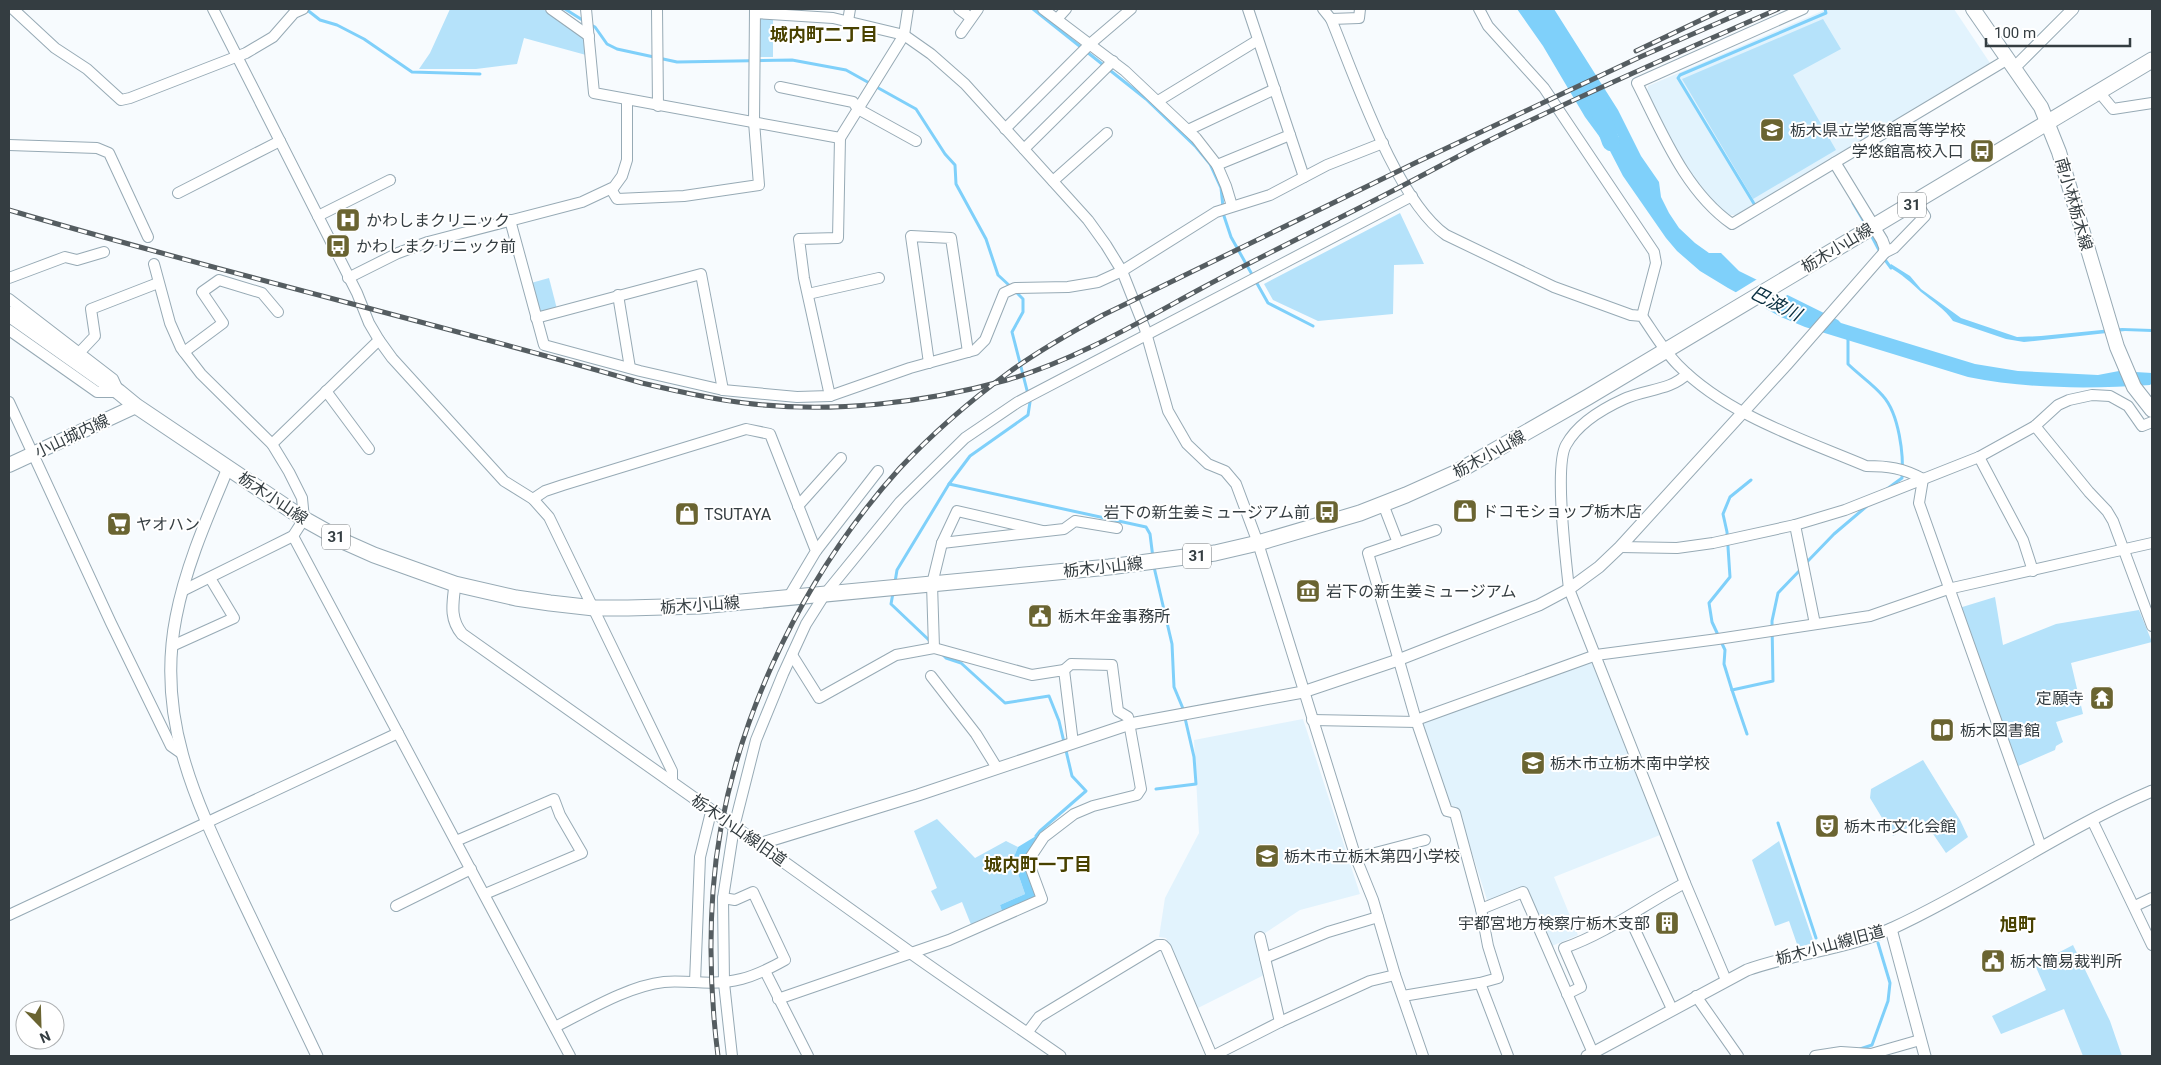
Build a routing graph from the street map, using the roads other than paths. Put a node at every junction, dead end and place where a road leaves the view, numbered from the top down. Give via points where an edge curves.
1 (13, 9) edge
2 (213, 9) edge
3 (303, 9) edge
4 (551, 9) edge
5 (586, 9) edge
6 (657, 9) edge
7 (850, 9) edge
8 (908, 9) edge
9 (958, 9) edge
10 (978, 9) edge
11 (1043, 9) edge
12 (1066, 9) edge
13 (1131, 9) edge
14 (1248, 9) edge
15 (1323, 9) edge
16 (1360, 9) edge
17 (1478, 9) edge
18 (1803, 9) edge
19 (1973, 9) edge
20 (2073, 9) edge
21 (755, 11) edge
22 (971, 18) junction
23 (1331, 18) junction
24 (1057, 19) junction
25 (848, 21) junction
26 (961, 33) dead end
27 (904, 35) junction
28 (589, 36) junction
29 (1258, 40) junction
30 (1090, 44) junction
31 (236, 55) junction
32 (2152, 60) edge
33 (1112, 62) junction
34 (2011, 63) junction
35 (780, 87) dead end
36 (1275, 89) junction
37 (2099, 92) junction
38 (627, 101) junction
39 (1158, 101) junction
40 (2152, 102) edge
41 (658, 106) junction
42 (858, 109) junction
43 (2048, 121) junction
44 (754, 122) junction
45 (1005, 129) junction
46 (1188, 130) junction
47 (1107, 134) dead end
48 (1290, 134) junction
49 (840, 138) junction
50 (280, 141) junction
51 (916, 141) dead end
52 (1383, 143) junction
53 (9, 145) edge
54 (1024, 149) junction
55 (1835, 163) junction
56 (1217, 165) junction
57 (1304, 177) junction
58 (390, 180) dead end
59 (1053, 181) junction
60 (611, 189) junction
61 (178, 193) dead end
62 (1412, 196) junction
63 (1916, 202) junction
64 (1232, 206) junction
65 (318, 216) junction
66 (510, 220) junction
67 (1874, 226) junction
68 (148, 237) dead end
69 (104, 252) dead end
70 (1884, 253) junction
71 (154, 264) dead end
72 (1122, 271) junction
73 (9, 278) edge
74 (348, 278) junction
75 (879, 278) dead end
76 (158, 283) junction
77 (808, 294) junction
78 (618, 296) junction
79 (9, 299) edge
80 (278, 312) dead end
81 (9, 314) edge
82 (1642, 316) junction
83 (536, 318) junction
84 (9, 330) edge
85 (1147, 334) junction
86 (378, 340) junction
87 (1666, 351) junction
88 (184, 352) junction
89 (968, 352) junction
90 (79, 353) junction
91 (928, 363) junction
92 (630, 368) junction
93 (1687, 374) junction
94 (326, 390) junction
95 (723, 390) junction
96 (119, 392) junction
97 (830, 396) junction
98 (1588, 397) junction
99 (9, 402) edge
100 (136, 406) junction
101 (2152, 410) edge
102 (1600, 412) junction
103 (1743, 413) junction
104 (2152, 422) edge
105 (2035, 426) junction
106 (272, 444) junction
107 (369, 449) dead end
108 (33, 454) junction
109 (1979, 457) junction
110 (841, 458) dead end
111 (9, 465) edge
112 (228, 468) junction
113 (878, 471) dead end
114 (1923, 479) junction
115 (533, 499) junction
116 (1383, 504) junction
117 (798, 506) junction
118 (304, 519) junction
119 (1795, 525) junction
120 (1117, 528) dead end
121 (1436, 530) dead end
122 (1043, 531) junction
123 (293, 536) junction
124 (942, 543) junction
125 (1398, 543) junction
126 (2152, 543) edge
127 (1258, 544) junction
128 (1620, 547) junction
129 (2124, 549) junction
130 (816, 551) junction
131 (2034, 571) junction
132 (210, 578) junction
133 (455, 584) junction
134 (932, 584) junction
135 (1568, 588) junction
136 (1948, 590) junction
137 (182, 591) junction
138 (825, 594) junction
139 (788, 598) junction
140 (594, 608) junction
141 (1815, 624) junction
142 (2152, 626) edge
143 (172, 646) junction
144 (934, 648) junction
145 (792, 655) junction
146 (1596, 655) junction
147 (1398, 660) junction
148 (1064, 670) junction
149 (931, 676) dead end
150 (1303, 692) junction
151 (1312, 720) junction
152 (1416, 721) junction
153 (1130, 724) junction
154 (398, 733) junction
155 (1073, 743) junction
156 (181, 753) junction
157 (996, 768) junction
158 (672, 783) junction
159 (2152, 791) edge
160 (711, 812) junction
161 (2092, 820) junction
162 (207, 824) junction
163 (734, 827) junction
164 (1425, 840) dead end
165 (456, 841) junction
166 (759, 844) junction
167 (2041, 848) junction
168 (1356, 858) junction
169 (471, 869) junction
170 (1685, 883) junction
171 (485, 894) junction
172 (723, 898) junction
173 (2152, 898) edge
174 (396, 906) dead end
175 (2135, 906) junction
176 (1481, 909) junction
177 (9, 915) edge
178 (1629, 917) junction
179 (1378, 918) junction
180 (1891, 929) junction
181 (1260, 936) dead end
182 (2152, 945) edge
183 (912, 954) junction
184 (1265, 958) junction
185 (765, 971) junction
186 (1395, 975) junction
187 (1726, 980) junction
188 (695, 982) junction
189 (724, 983) junction
190 (1480, 983) junction
191 (1567, 994) junction
192 (1403, 996) junction
193 (1696, 996) junction
194 (778, 999) junction
195 (1672, 1009) junction
196 (1280, 1022) junction
197 (555, 1026) junction
198 (1027, 1033) junction
199 (1920, 1040) junction
200 (1590, 1055) edge
201 (316, 1056) edge
202 (570, 1056) edge
203 (732, 1056) edge
204 (808, 1056) edge
205 (1060, 1056) edge
206 (1213, 1056) edge
207 (1423, 1056) edge
208 (1508, 1056) edge
209 (1738, 1056) edge
210 (1814, 1056) edge
211 (1925, 1056) edge

1 - 31 street via 54,48 87,69 121,100
2 - 31 street
3 - 31 street via 294,13 273,37 246,53
4 - 28 street
5 - 28 street
6 - 41 street
7 - 25 street
8 - 27 street
9 - 22 street
10 - 22 street
11 - 24 street
12 - 24 street
13 - 30 street
14 - 29 street
15 - 23 street
16 - 23 street via 1359,18
17 - 82 street via 1488,26 1544,88 1654,252 1656,263
18 - 55 street via 1637,83 1683,171 1720,216 1732,224
19 - 34 main road, 南小林栃木線
20 - 34 street
21 - 25 street
21 - 44 street
22 - 26 street
23 - 52 street
24 - 30 street
25 - 27 street
27 - 42 street
27 - 45 street via 965,84
28 - 38 street via 594,93
29 - 36 street
29 - 39 street
30 - 33 street
30 - 45 street
31 - 50 street
32 - 37 main road, 栃木小山線 / 31
33 - 39 street
33 - 54 street
34 - 43 main road, 南小林栃木線
34 - 55 street
35 - 42 street via 853,102
36 - 46 street
36 - 48 street
37 - 40 street via 2113,109
37 - 43 main road, 栃木小山線 / 31
38 - 41 street
38 - 60 street via 626,160 622,176
39 - 46 street
41 - 44 street
42 - 49 street
42 - 51 street
43 - 63 main road, 栃木小山線 / 31
43 - 101 main road, 南小林栃木線 via 2126,371
44 - 49 street
44 - 60 street via 759,185 684,196 617,200
45 - 54 street
46 - 56 street
47 - 59 street
48 - 56 street
48 - 57 street
49 - 77 street via 838,238 799,239
50 - 61 street
50 - 65 street
52 - 57 street
52 - 62 street
53 - 68 street via 97,148 109,153
54 - 59 street
55 - 67 street
56 - 64 street
57 - 64 street via 1270,195
58 - 65 street
59 - 72 street via 1088,220
60 - 66 street via 582,202
62 - 82 street via 1432,226 1446,235 1554,287
62 - 85 street
63 - 67 main road, 栃木小山線 / 31
63 - 70 street via 1925,216 1894,248
64 - 72 street via 1193,225
65 - 74 street
66 - 74 street via 428,242
66 - 83 street
67 - 70 street via 1885,248
67 - 87 main road, 栃木小山線 / 31
69 - 73 street via 77,260 64,257
70 - 103 street
71 - 76 street
72 - 85 street
72 - 89 street via 1098,282 1068,287 1016,288 1004,293 985,340
74 - 86 street
75 - 77 street
76 - 88 street via 170,323
76 - 90 street via 90,309 94,336
77 - 97 street
78 - 83 street
78 - 92 street
78 - 95 street via 701,274
79 - 90 street
80 - 88 street via 262,293 219,280 202,292 223,323
81 - 96 main road, 栃木小山線 / 31
82 - 87 street
83 - 92 street via 544,345
84 - 96 street via 97,392
85 - 127 street via 1168,411 1187,444 1208,464 1225,471 1236,484
85 - 138 street via 1018,402 965,438 900,502
86 - 94 street
86 - 115 street via 504,481
87 - 93 street
87 - 98 main road, 栃木小山線 / 31
88 - 106 street via 201,374
89 - 91 street
89 - 91 street via 951,238 910,236
90 - 96 street via 113,379
91 - 97 street
92 - 95 street
93 - 102 street via 1681,381 1626,398
93 - 103 street
94 - 106 street
94 - 107 street
95 - 97 street via 797,397
96 - 100 main road, 栃木小山線 / 31
98 - 102 street
98 - 116 main road, 栃木小山線 / 31 via 1455,473
99 - 108 street
100 - 108 main road, 小山城内線
100 - 112 main road, 栃木小山線 / 31
102 - 135 street via 1575,431 1565,447 1560,466
103 - 114 street via 1866,466 1908,470
103 - 128 street
104 - 105 street via 2142,426 2122,402 2110,396 2092,395 2058,405
105 - 109 street
105 - 129 street via 2108,511
106 - 118 street via 302,498
108 - 111 main road, 小山城内線
108 - 156 street via 171,746
109 - 114 street
109 - 131 street via 2023,540
110 - 117 street
112 - 118 main road, 栃木小山線 / 31
112 - 137 street
113 - 130 street
114 - 119 street via 1845,510
114 - 136 street via 1919,503
115 - 117 street via 563,485 746,429 770,434
115 - 140 street via 549,517
116 - 125 street
116 - 127 main road, 栃木小山線 / 31
117 - 130 street
118 - 123 street
118 - 133 main road, 栃木小山線 / 31 via 374,555
119 - 128 street via 1677,548
119 - 141 street
120 - 122 street via 1075,521 1064,529
121 - 125 street
122 - 124 street
122 - 124 street via 957,511
123 - 132 street
123 - 154 street
124 - 134 street
125 - 147 street via 1368,553
126 - 129 street
127 - 134 main road, 栃木小山線 / 31 via 1171,560
127 - 150 street
128 - 135 street via 1599,567
129 - 131 street
129 - 142 street
130 - 139 street
131 - 136 street
132 - 137 street
132 - 143 street via 234,618
133 - 140 main road, 栃木小山線 / 31 via 516,598
133 - 158 street, 栃木小山線旧道 via 452,616 462,634
134 - 138 main road, 栃木小山線 / 31
134 - 144 street
135 - 146 street
135 - 147 street via 1511,618
136 - 141 street via 1870,616
136 - 167 street
137 - 143 street
138 - 139 main road, 栃木小山線 / 31
138 - 145 street
139 - 140 main road, 栃木小山線 / 31 via 662,608
140 - 158 street via 672,771
141 - 146 street
143 - 156 street via 173,706
144 - 145 street via 896,656 819,698
144 - 148 street via 1032,675
145 - 163 street via 756,740
146 - 152 street
146 - 170 street
147 - 150 street
147 - 152 street
148 - 153 street via 1071,664 1112,665 1118,711 1128,717
148 - 155 street
149 - 157 street via 976,734
150 - 151 street
150 - 153 street
151 - 152 street
151 - 168 street
152 - 176 street via 1447,811 1455,813
153 - 155 street
153 - 183 street via 1141,789 1137,795 1074,814 1044,837 1028,861 1042,899
154 - 162 street
154 - 165 street
155 - 157 street
156 - 162 street
157 - 166 street
158 - 160 street, 栃木小山線旧道
159 - 161 street, 栃木小山線旧道
160 - 163 street, 栃木小山線旧道
160 - 188 street via 700,857
161 - 167 street, 栃木小山線旧道
161 - 175 street
162 - 177 street
162 - 201 street
163 - 166 street, 栃木小山線旧道
163 - 172 street
164 - 168 street
165 - 169 street
165 - 171 street via 554,799 582,853
166 - 183 street, 栃木小山線旧道
167 - 180 street, 栃木小山線旧道
168 - 179 street
169 - 171 street
169 - 174 street
170 - 178 street via 1662,894
170 - 187 street
171 - 197 street
172 - 185 street via 735,900 753,892 785,960
172 - 189 street
173 - 175 street
175 - 182 street
176 - 190 street via 1498,978
176 - 191 street via 1523,892
178 - 191 street via 1564,948 1581,987
178 - 195 street
179 - 184 street via 1328,932
179 - 186 street
180 - 187 street, 栃木小山線旧道 via 1839,946 1773,960
180 - 199 street
181 - 184 street
183 - 194 street
183 - 198 street, 栃木小山線旧道
184 - 196 street
185 - 189 street via 740,981
185 - 194 street
186 - 192 street
186 - 196 street via 1370,981
187 - 193 street, 栃木小山線旧道
188 - 189 street
188 - 197 street via 662,982 640,988
189 - 203 street
190 - 192 street
190 - 208 street
191 - 200 street
192 - 207 street
193 - 195 street, 栃木小山線旧道
193 - 209 street
194 - 204 street
195 - 200 street, 栃木小山線旧道
196 - 206 street
197 - 202 street
198 - 205 street, 栃木小山線旧道
198 - 206 street via 1039,1017 1158,945 1163,945
199 - 210 street via 1871,1054 1841,1052
199 - 211 street

